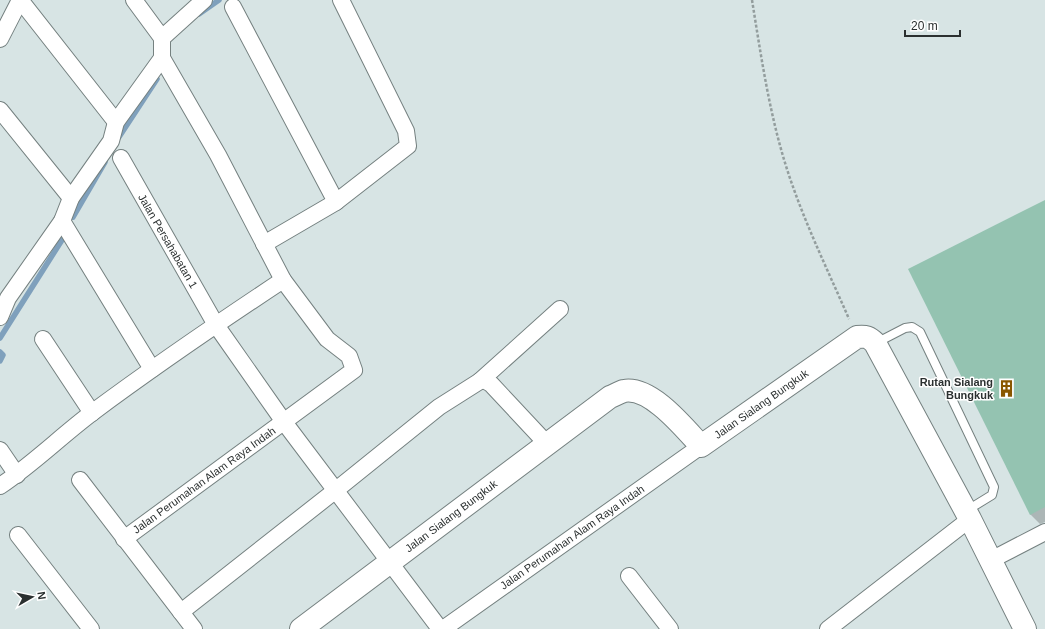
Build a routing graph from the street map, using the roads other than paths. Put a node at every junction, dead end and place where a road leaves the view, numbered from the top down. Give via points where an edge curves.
1 (20, 0) edge
2 (134, 0) edge
3 (204, 0) edge
4 (341, 0) edge
5 (232, 7) dead end
6 (162, 38) junction
7 (0, 39) edge
8 (162, 58) junction
9 (0, 110) edge
10 (116, 122) junction
11 (121, 158) dead end
12 (71, 198) junction
13 (336, 202) junction
14 (62, 221) junction
15 (264, 244) junction
16 (283, 280) junction
17 (560, 309) dead end
18 (0, 317) edge
19 (216, 325) junction
20 (43, 339) dead end
21 (866, 340) junction
22 (152, 369) junction
23 (480, 381) junction
24 (92, 414) junction
25 (284, 422) junction
26 (548, 444) junction
27 (701, 446) junction
28 (0, 450) edge
29 (17, 475) junction
30 (80, 480) dead end
31 (0, 486) edge
32 (336, 490) junction
33 (968, 515) junction
34 (1045, 532) edge
35 (18, 535) dead end
36 (124, 539) junction
37 (991, 560) junction
38 (390, 561) junction
39 (629, 576) dead end
40 (181, 612) junction
41 (91, 629) edge
42 (194, 629) edge
43 (301, 629) edge
44 (442, 629) edge
45 (670, 629) edge
46 (828, 629) edge
47 (1025, 629) edge

1 - 7 street
1 - 10 street
2 - 6 street
3 - 6 street
4 - 13 street via 406,131 408,146
5 - 13 street
6 - 8 street
8 - 10 street
8 - 15 street via 218,154
9 - 12 street
10 - 12 street via 111,141
11 - 19 street, Jalan Persahabatan 1
12 - 14 street
13 - 15 street
14 - 18 street via 8,298
14 - 22 street
15 - 16 street
16 - 19 street
16 - 25 street, Jalan Perumahan Alam Raya Indah via 327,339 350,356 354,370
17 - 23 street
19 - 22 street
19 - 25 street, Jalan Persahabatan 1
20 - 24 street
21 - 27 street, Jalan Sialang Bungkuk
21 - 33 street
21 - 33 lane via 905,328 912,327 920,332 994,486 992,495
22 - 24 street
23 - 26 street via 484,380 491,384
23 - 32 street via 439,407
24 - 29 street
25 - 32 street, Jalan Perumahan Alam Raya Indah
25 - 36 street, Jalan Perumahan Alam Raya Indah
26 - 27 street, Jalan Sialang Bungkuk via 610,397 626,391 645,395 662,406
26 - 38 street, Jalan Sialang Bungkuk
27 - 44 street, Jalan Perumahan Alam Raya Indah
28 - 29 street
29 - 31 street
30 - 36 street, Jalan Perumahan Alam Raya Indah
32 - 38 street, Jalan Perumahan Alam Raya Indah
32 - 40 street
33 - 37 street
33 - 46 street
34 - 37 street
35 - 41 street
36 - 40 street, Jalan Perumahan Alam Raya Indah
37 - 47 street
38 - 43 street, Jalan Sialang Bungkuk
38 - 44 street, Jalan Perumahan Alam Raya Indah
39 - 45 street
40 - 42 street, Jalan Perumahan Alam Raya Indah

